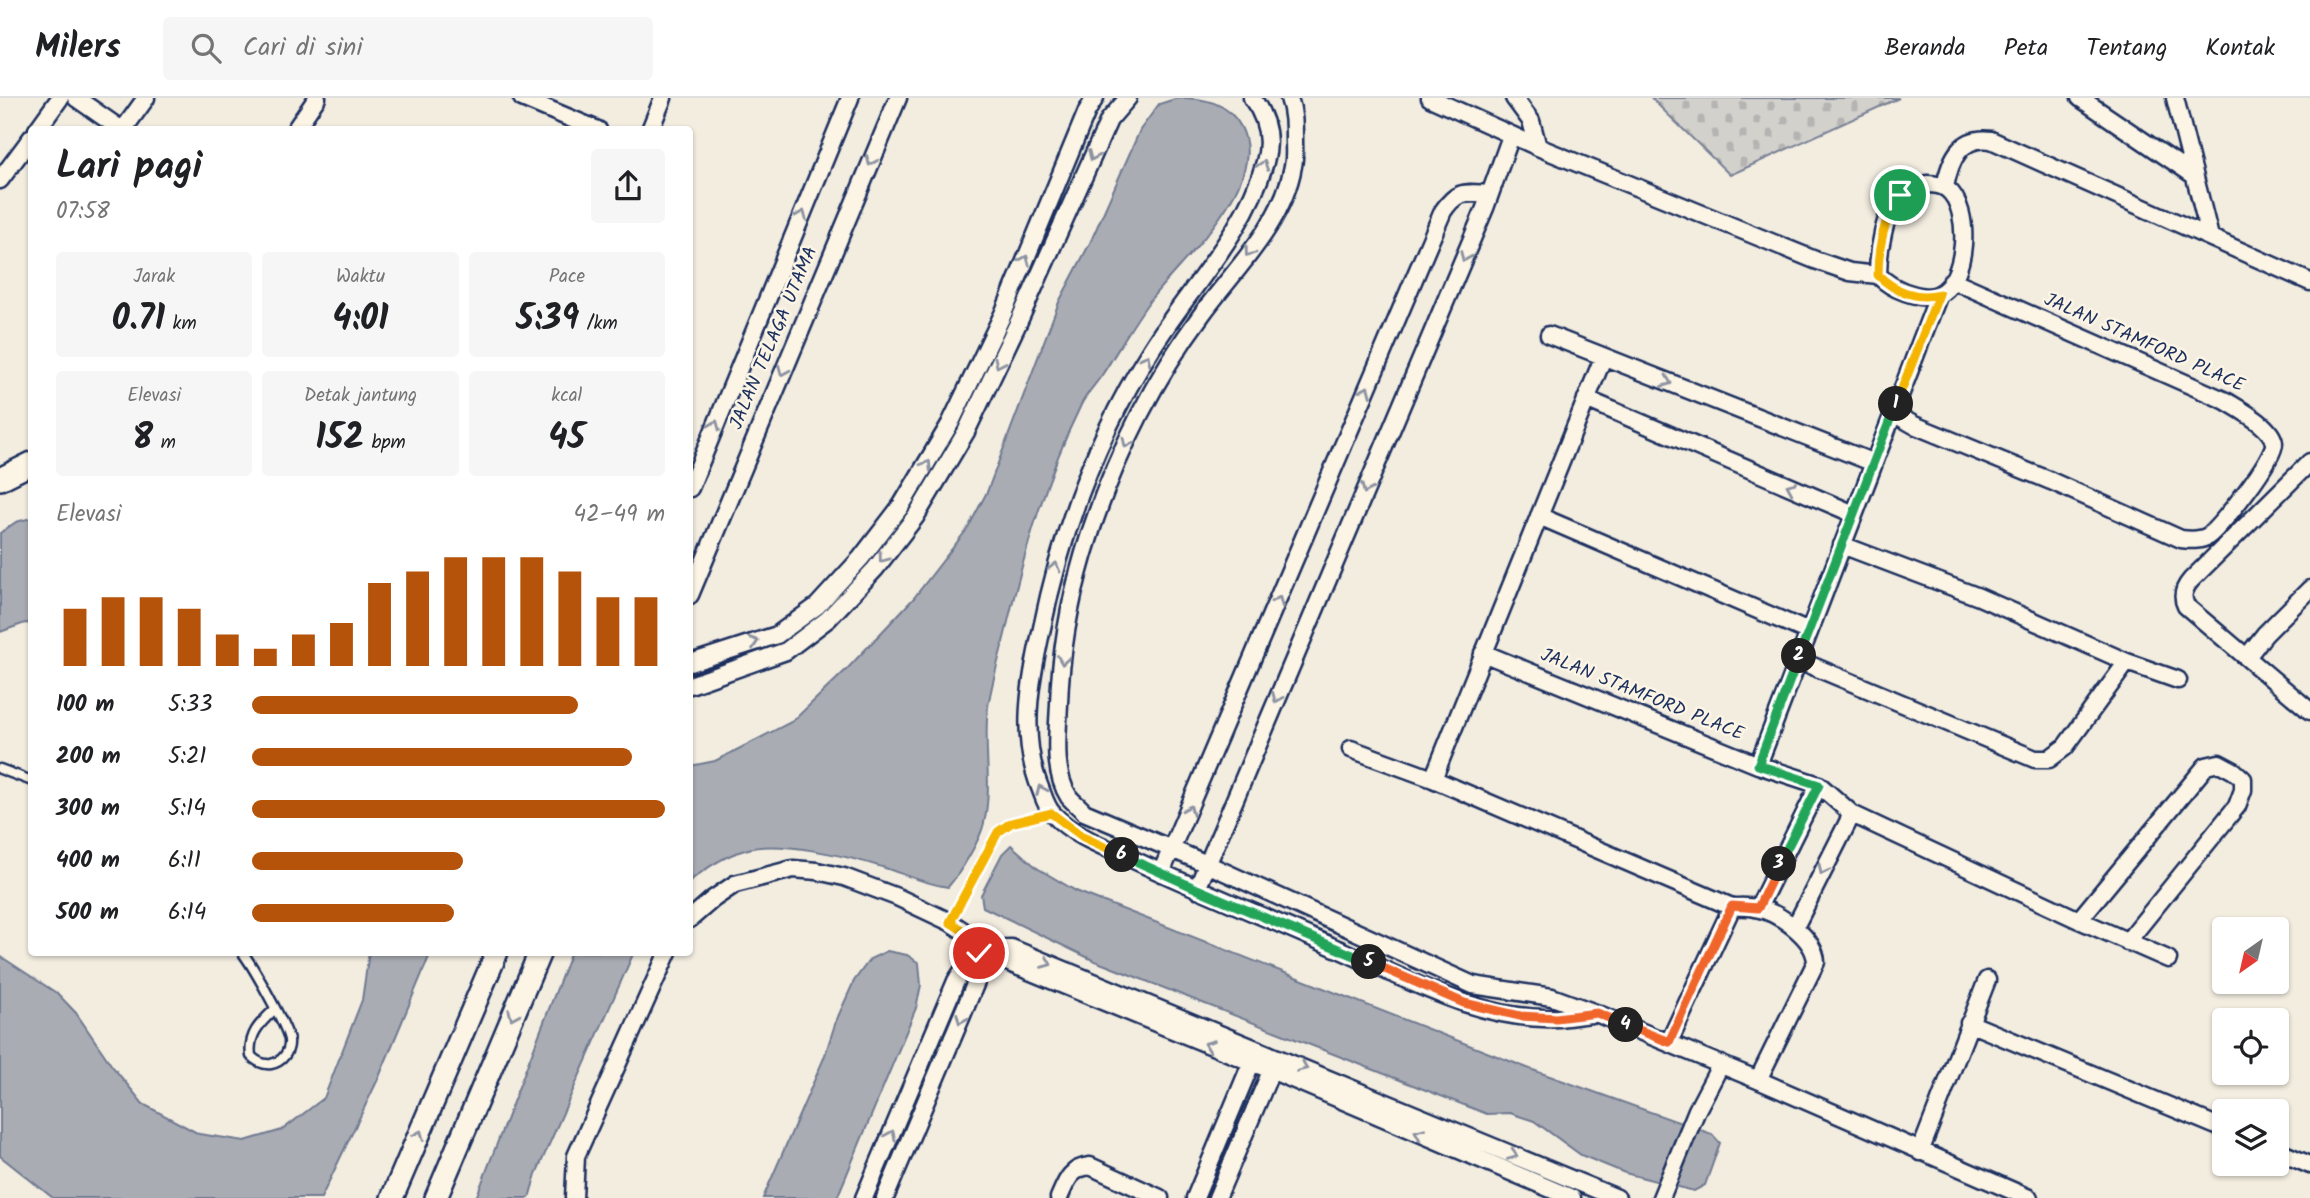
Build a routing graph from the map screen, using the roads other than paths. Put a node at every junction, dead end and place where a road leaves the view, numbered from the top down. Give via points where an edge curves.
1 (60, 98) edge
2 (76, 98) edge
3 (146, 98) edge
4 (317, 98) edge
5 (522, 98) edge
6 (663, 98) edge
7 (850, 98) edge
8 (898, 98) edge
9 (1096, 98) edge
10 (1128, 98) edge
11 (1252, 98) edge
12 (1289, 98) edge
13 (1430, 98) edge
14 (2080, 98) edge
15 (2175, 98) edge
16 (1517, 102) edge
17 (40, 126) edge
18 (117, 126) edge
19 (126, 126) edge
20 (298, 126) edge
21 (588, 126) edge
22 (652, 126) edge
23 (1511, 136) junction
24 (28, 142) edge
25 (1538, 147) junction
26 (2192, 174) junction
27 (0, 180) edge
28 (1945, 187) junction
29 (1490, 194) junction
30 (2210, 237) junction
31 (1878, 275) junction
32 (1952, 280) junction
33 (2310, 282) edge
34 (1939, 294) junction
35 (1549, 335) dead end
36 (1603, 358) junction
37 (1586, 399) junction
38 (1893, 413) junction
39 (2310, 462) edge
40 (1874, 463) junction
41 (28, 465) edge
42 (0, 479) edge
43 (693, 481) edge
44 (1854, 514) junction
45 (1539, 516) junction
46 (1842, 545) junction
47 (693, 588) edge
48 (2310, 589) edge
49 (1809, 632) junction
50 (1483, 653) junction
51 (2247, 657) junction
52 (1798, 660) junction
53 (693, 662) edge
54 (2127, 662) junction
55 (2178, 680) dead end
56 (693, 684) edge
57 (2310, 711) edge
58 (1352, 750) dead end
59 (1758, 765) junction
60 (0, 768) edge
61 (28, 779) edge
62 (1433, 779) junction
63 (1819, 785) junction
64 (1852, 814) junction
65 (1172, 849) junction
66 (1207, 864) junction
67 (1161, 873) junction
68 (1197, 889) junction
69 (1732, 906) junction
70 (1758, 908) junction
71 (693, 916) edge
72 (2079, 920) junction
73 (1795, 927) junction
74 (2127, 942) junction
75 (245, 956) edge
76 (495, 956) edge
77 (538, 956) edge
78 (666, 956) edge
79 (983, 958) junction
80 (2168, 959) dead end
81 (1987, 980) dead end
82 (274, 1010) junction
83 (1597, 1013) junction
84 (1969, 1023) junction
85 (1669, 1042) junction
86 (1254, 1056) junction
87 (1275, 1064) junction
88 (1721, 1064) junction
89 (1758, 1080) junction
90 (2212, 1124) edge
91 (1920, 1152) junction
92 (2289, 1156) edge
93 (2310, 1165) edge
94 (1661, 1197) edge
95 (392, 1198) edge
96 (436, 1198) edge
97 (574, 1198) edge
98 (864, 1198) edge
99 (885, 1198) edge
100 (1059, 1198) edge
101 (1160, 1198) edge
102 (1195, 1198) edge
103 (1217, 1198) edge
104 (1572, 1198) edge
105 (1617, 1198) edge
106 (2029, 1198) edge

1 - 17 street
2 - 18 street
3 - 19 street
4 - 20 street
5 - 21 street
6 - 22 street
43 -> 7 street, JALAN TELAGA UTAMA
8 -> 47 street, JALAN TELAGA UTAMA
53 -> 9 street via 777,635 817,606 862,558 901,506 962,400
10 -> 56 street via 1109,120 966,432 908,527 828,619 786,651
67 -> 11 street via 1083,837 1051,813 1035,774 1028,730 1030,685 1066,530 1119,407 1151,350 1238,226 1266,160 1268,134 1263,113
12 -> 65 street via 1294,112 1293,165 1283,198 1264,232 1167,365 1113,471 1074,588 1060,677 1059,769 1069,796 1084,811
13 - 23 street
14 - 26 street
15 - 26 street
16 - 25 street via 1531,121
23 - 25 street
23 - 29 street
24 - 27 street
25 - 31 street via 1815,260 1850,272
26 - 30 street
28 - 30 street via 1951,163 1967,142 1991,140
28 - 31 street via 1927,184 1900,195 1888,219
28 - 32 street, JALAN STAMFORD PLACE via 1958,205 1964,237
65 -> 29 street via 1443,211 1459,193
29 -> 66 street
30 - 33 street
31 - 34 street via 1917,296
32 - 34 street, JALAN STAMFORD PLACE
32 - 38 street, JALAN STAMFORD PLACE via 2225,401 2255,418 2272,435 2273,452 2207,537 2181,539
34 - 38 street, JALAN STAMFORD PLACE
35 - 36 street
36 - 37 street
36 -> 40 street
44 -> 37 street
37 - 45 street
38 - 40 street, JALAN STAMFORD PLACE
39 - 51 street via 2185,588 2186,606
40 - 44 street, JALAN STAMFORD PLACE
41 - 42 main road
44 - 46 street, JALAN STAMFORD PLACE
45 - 49 street
45 - 50 street
46 - 49 street, JALAN STAMFORD PLACE
46 - 54 street via 1979,597
48 - 51 street
49 - 52 street, JALAN STAMFORD PLACE
50 - 59 street, JALAN STAMFORD PLACE
50 - 62 street
51 - 57 street
52 - 54 street via 2035,760 2049,759 2065,747
52 - 59 street, JALAN STAMFORD PLACE
54 - 55 street
58 - 62 street
59 - 63 street
60 - 61 lane
62 - 69 street
63 - 64 street
63 - 70 street
64 - 72 street
64 -> 73 street
65 - 66 street
65 - 67 street
66 - 68 street
66 - 83 street via 1473,985 1552,997
67 - 68 street
68 - 83 street via 1464,1003 1520,1016
69 - 70 street
69 - 85 street
70 - 73 street
71 - 79 street via 735,884 793,869 844,877 897,897 962,930
72 - 74 street
72 - 74 street via 2207,766 2219,763 2234,771 2243,779 2244,790 2237,806
73 - 89 street via 1812,947 1816,962
74 - 80 street
75 - 82 lane
95 -> 76 main road
77 -> 96 main road
78 - 97 street via 576,1156
79 - 86 street via 1002,960
98 -> 79 street via 956,981 969,961
79 -> 99 street
81 - 84 street
82 - 82 lane via 251,1037 251,1056 261,1064 282,1059 288,1048 289,1038
83 - 85 street
84 - 90 street
84 - 91 street
85 - 88 street
86 - 87 street
86 - 102 street
87 - 103 street
104 -> 87 street
87 -> 105 street
88 - 89 street
88 - 94 street
89 - 91 street
91 - 106 street
92 - 93 street
100 - 101 street via 1068,1177 1090,1166

